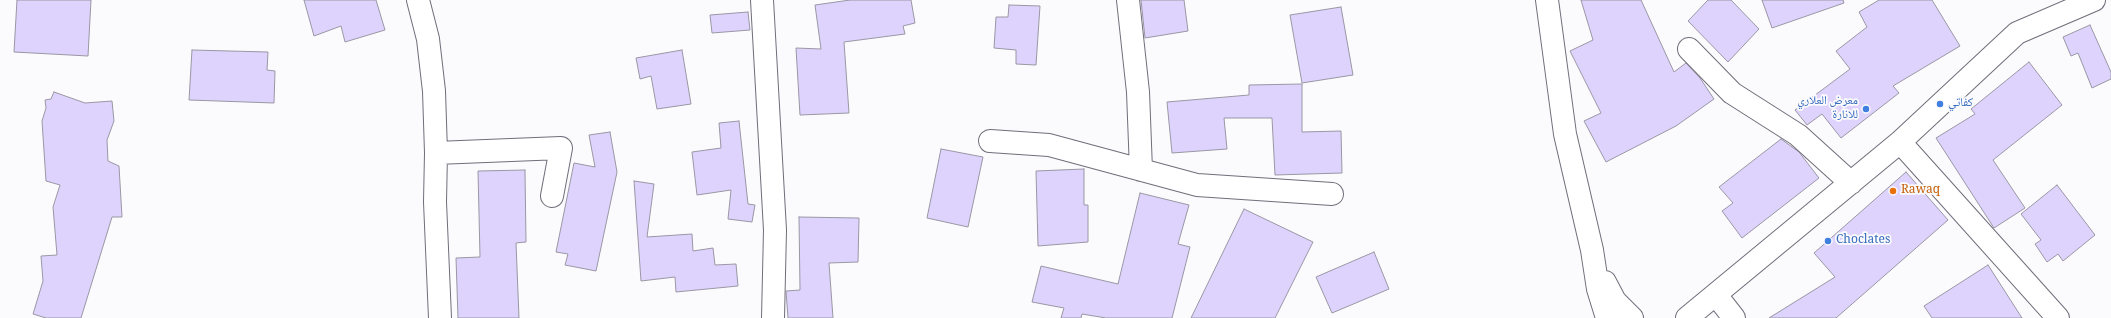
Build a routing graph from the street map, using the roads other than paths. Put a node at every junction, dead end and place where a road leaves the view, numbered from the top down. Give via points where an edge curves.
1 (418, 0) edge
2 (762, 0) edge
3 (1128, 0) edge
4 (1547, 0) edge
5 (2094, 0) edge
6 (1689, 49) dead end
7 (990, 142) dead end
8 (1900, 142) junction
9 (436, 153) junction
10 (1141, 170) junction
11 (1851, 183) junction
12 (1332, 194) dead end
13 (552, 196) dead end
14 (1592, 250) junction
15 (1716, 295) junction
16 (440, 318) edge
17 (773, 318) edge
18 (1607, 318) edge
19 (1632, 318) edge
20 (1687, 318) edge
21 (1734, 318) edge
22 (2058, 318) edge

1 - 9 street via 428,39 434,91
2 - 17 street via 775,230
3 - 10 street via 1138,92
4 - 14 street via 1565,134
5 - 8 street via 2017,33
6 - 11 street via 1732,93 1798,135
7 - 10 street via 1048,145
8 - 11 street
8 - 22 street
9 - 13 street via 561,148
9 - 16 street via 435,202
10 - 12 street via 1197,186
11 - 15 street
14 - 18 street via 1598,289
14 - 19 street via 1615,301
15 - 20 street
15 - 21 street

